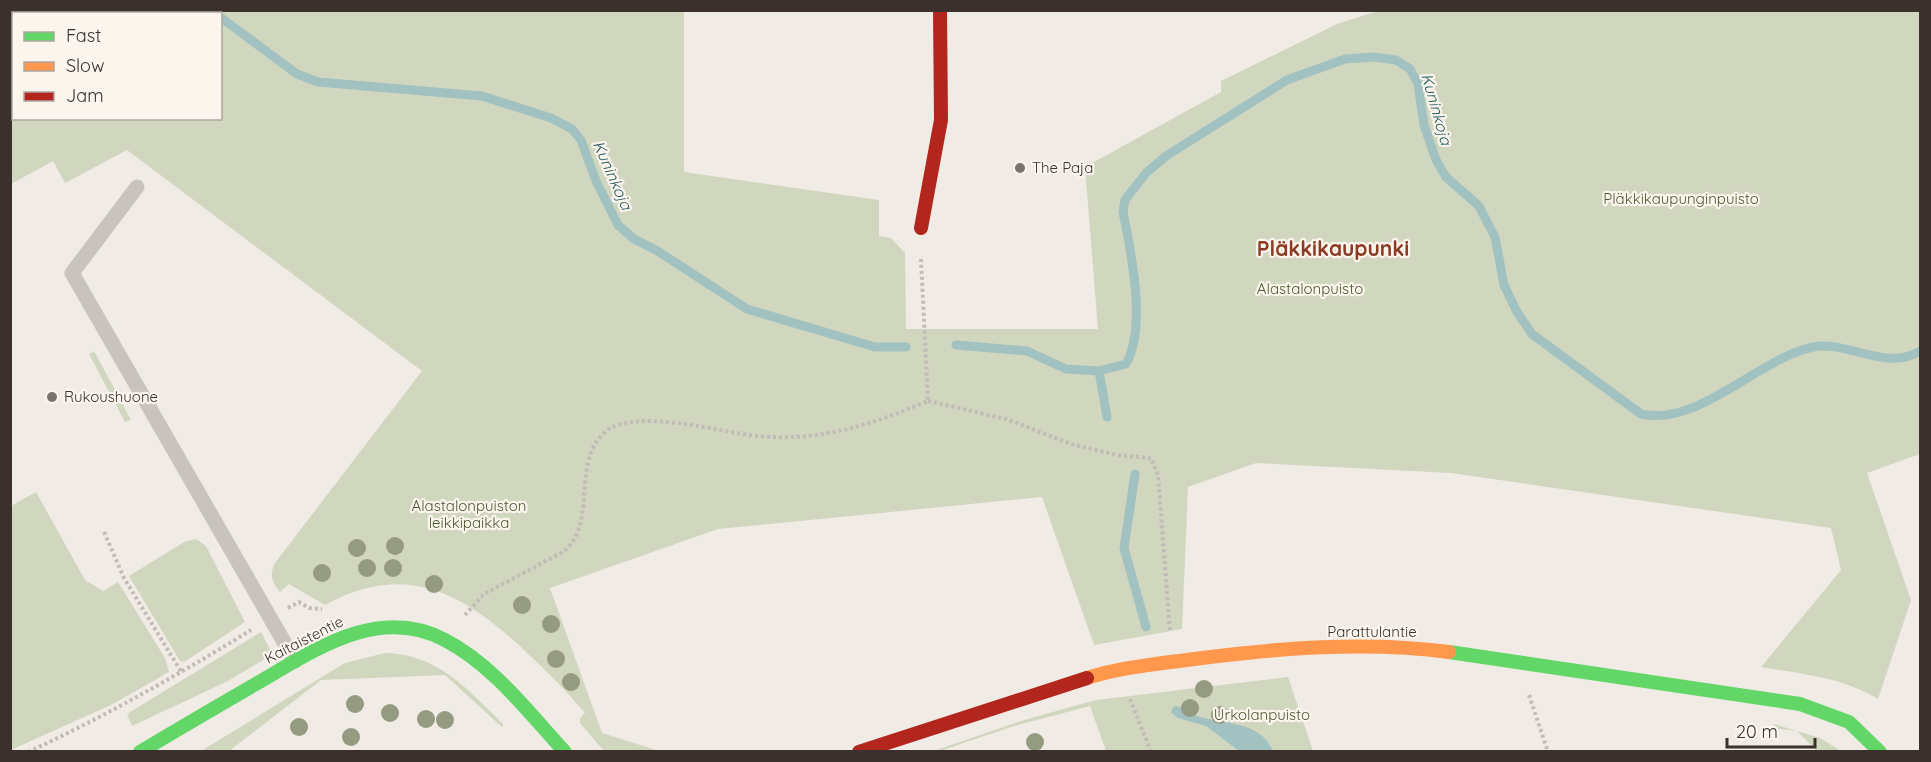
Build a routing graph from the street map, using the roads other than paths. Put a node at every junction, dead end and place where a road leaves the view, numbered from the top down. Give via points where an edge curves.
1 (940, 10) edge
2 (137, 187) dead end
3 (921, 228) road end
4 (295, 661) junction
5 (140, 752) edge
6 (565, 752) edge
7 (859, 752) edge
8 (1880, 752) edge

1 - 3 street via 941,120
2 - 4 lane via 72,273
4 - 5 street, Kaitaistentie
4 - 6 street, Kaitaistentie via 364,630 393,626 444,639 482,666
7 - 8 street, Parattulantie via 1116,669 1271,649 1417,648 1800,704 1849,722

